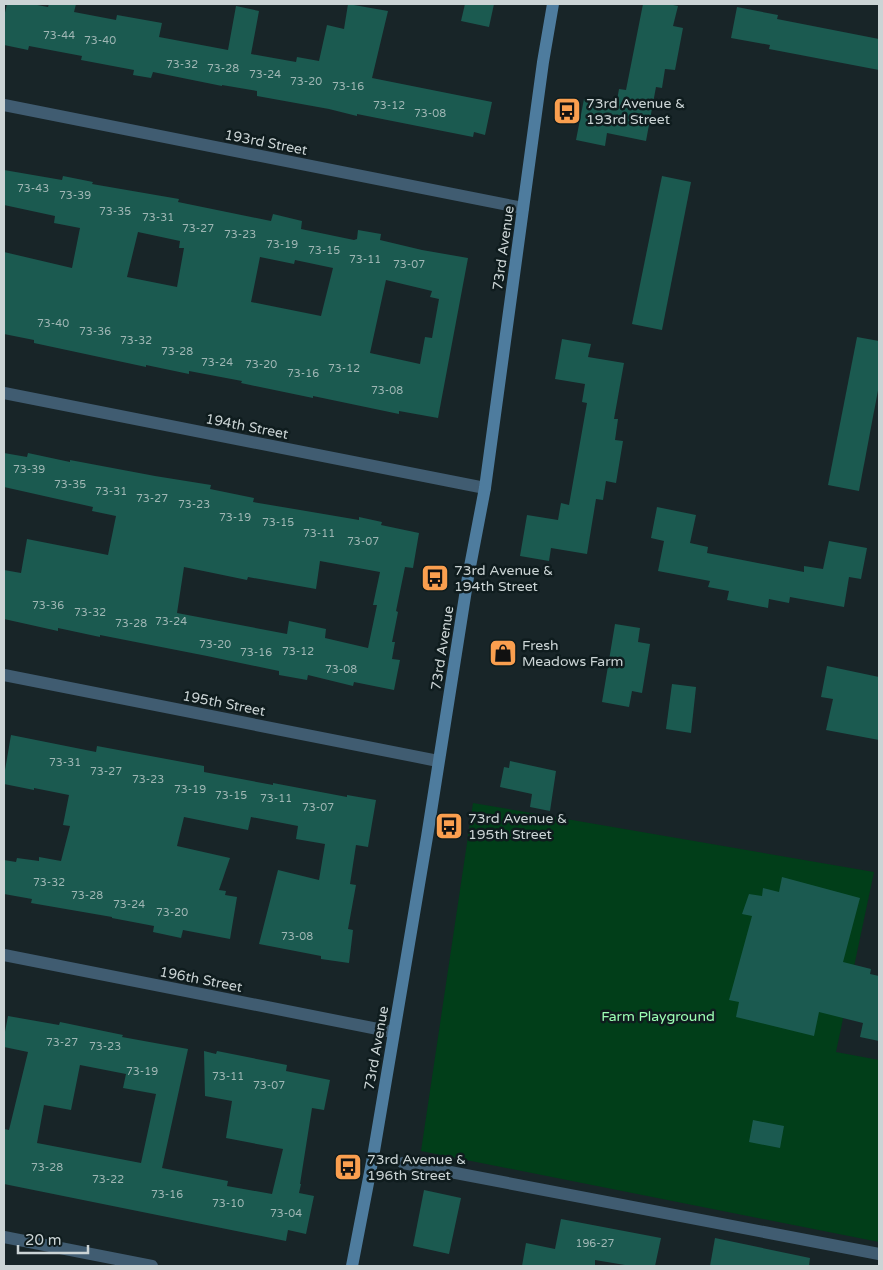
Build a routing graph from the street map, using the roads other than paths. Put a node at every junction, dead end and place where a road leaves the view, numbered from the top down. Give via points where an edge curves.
1 (553, 4) edge
2 (4, 106) edge
3 (523, 208) junction
4 (4, 393) edge
5 (485, 488) junction
6 (4, 675) edge
7 (438, 761) junction
8 (4, 955) edge
9 (393, 1032) junction
10 (403, 1164) dead end
11 (4, 1237) edge
12 (879, 1254) edge
13 (152, 1266) edge
14 (352, 1266) edge

1 - 3 street, 73rd Avenue
2 - 3 street, 193rd Street
3 - 5 street, 73rd Avenue
4 - 5 street, 194th Street
5 - 7 street, 73rd Avenue
6 - 7 street, 195th Street
7 - 9 street, 73rd Avenue
8 - 9 street, 196th Street
9 - 14 street, 73rd Avenue
10 - 12 street
11 - 13 street

